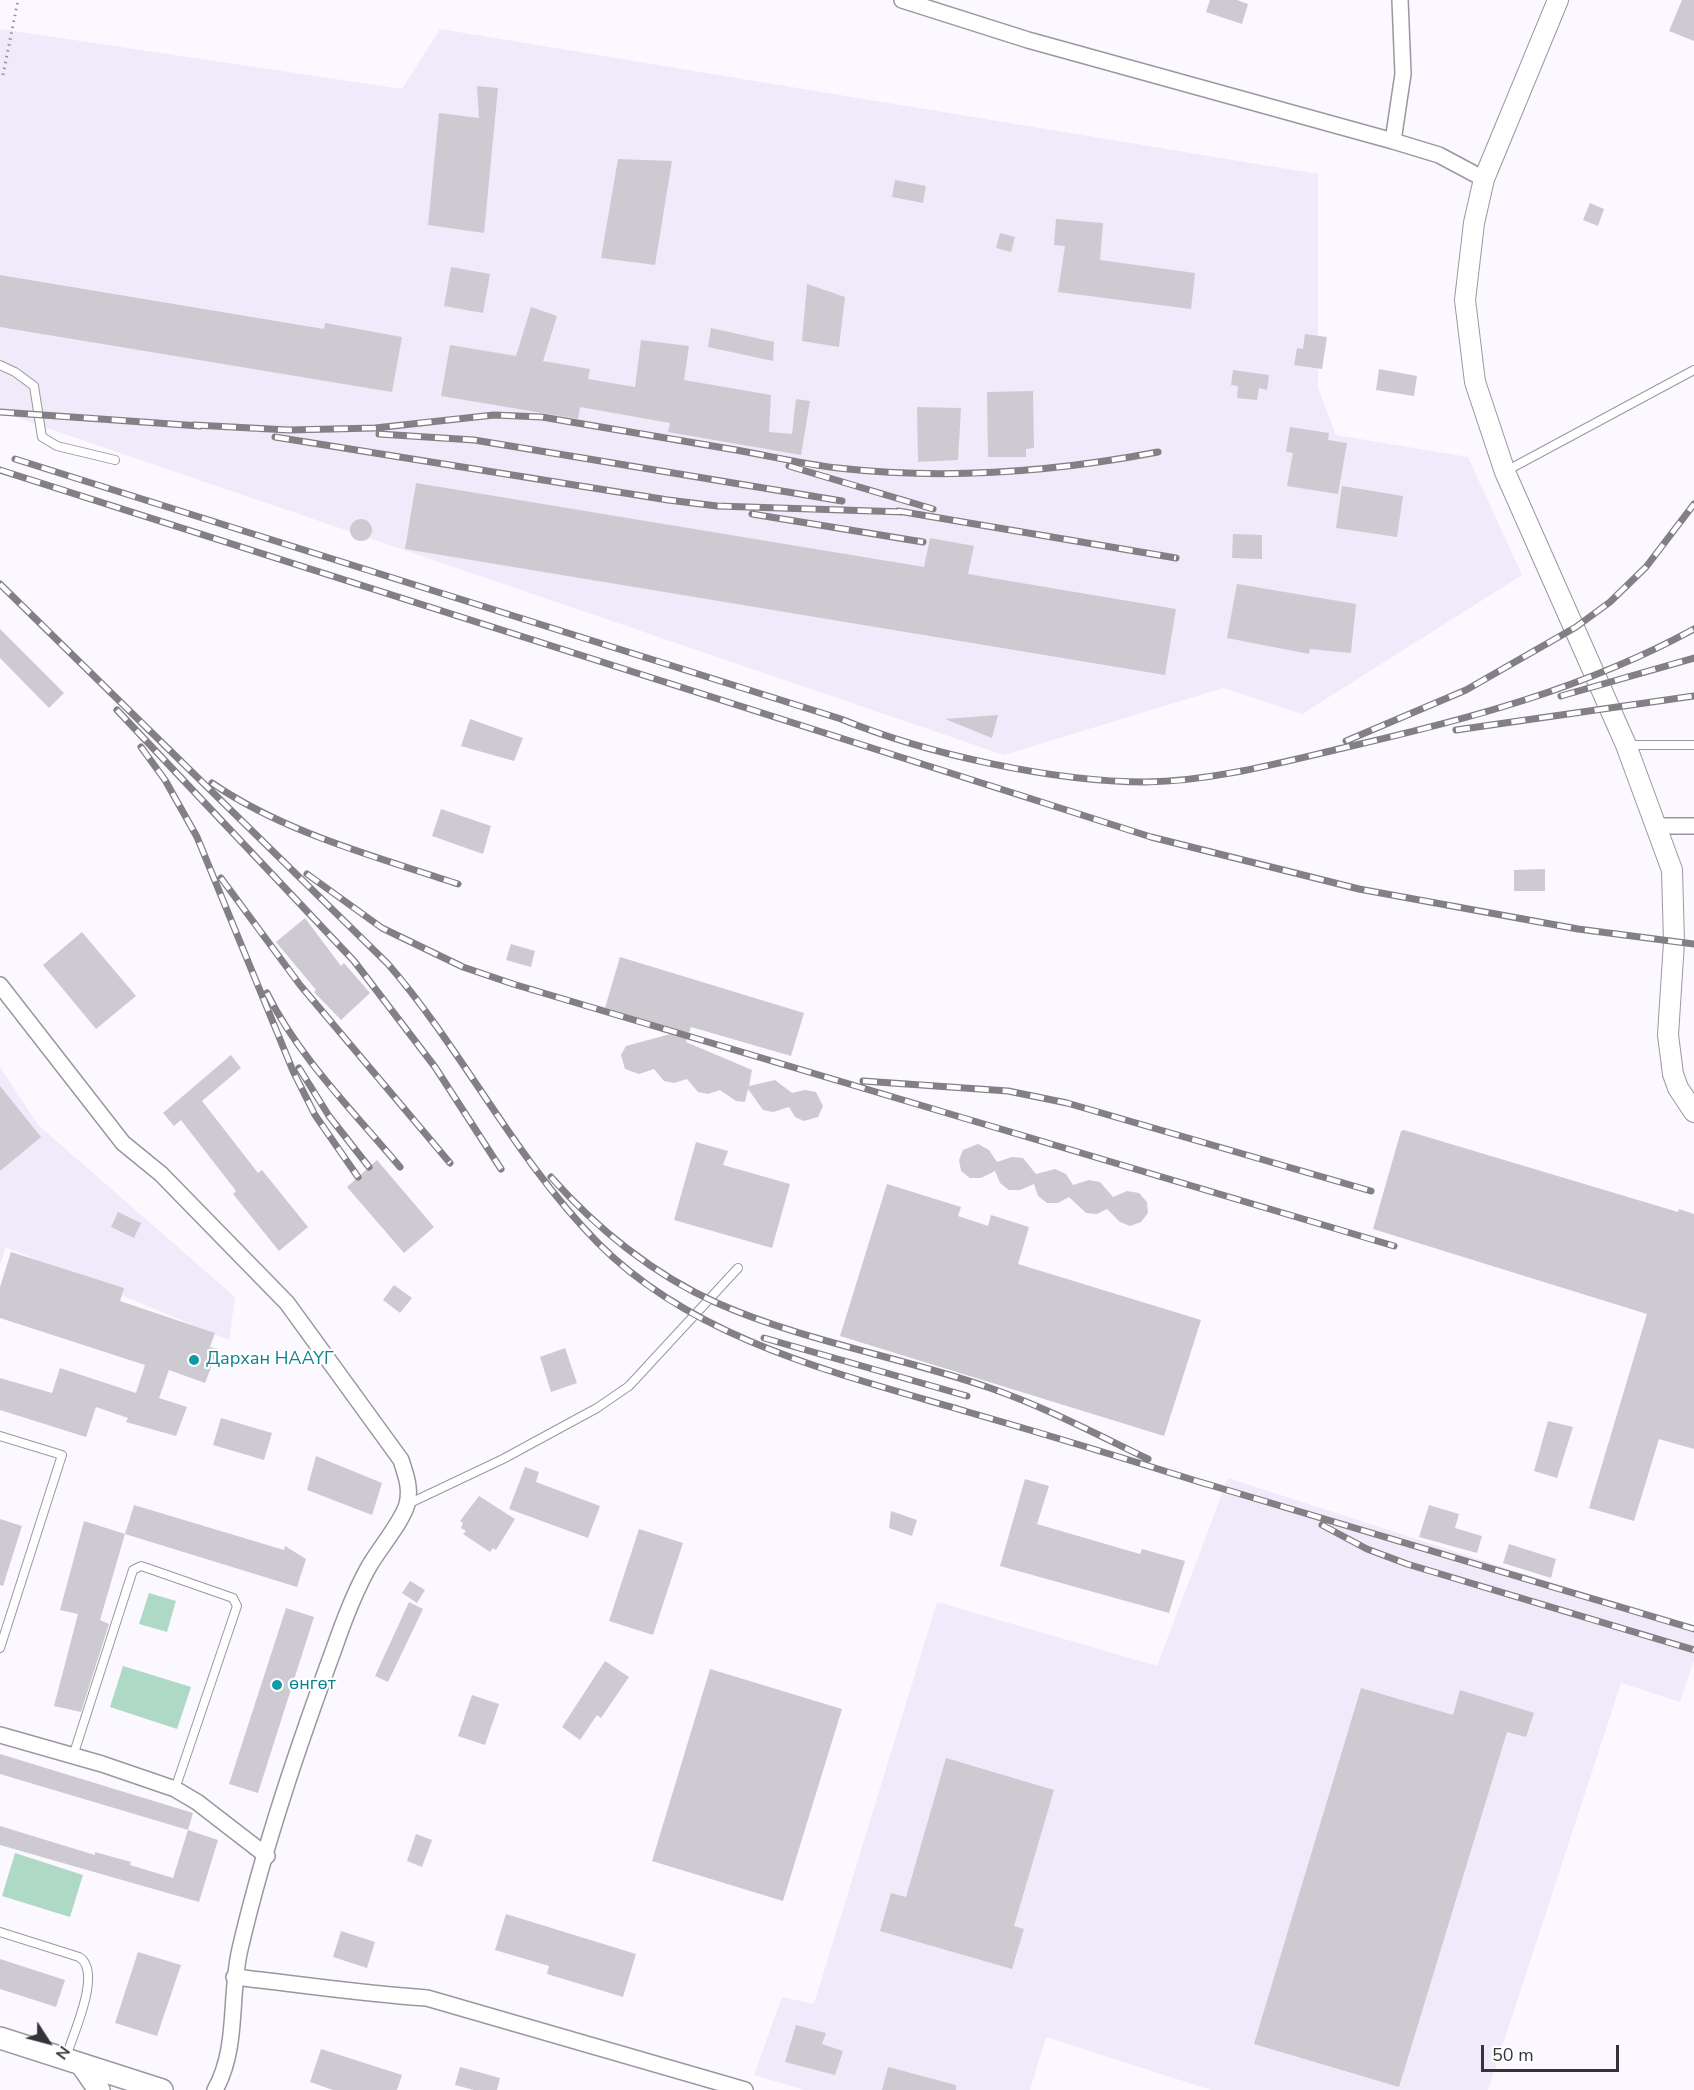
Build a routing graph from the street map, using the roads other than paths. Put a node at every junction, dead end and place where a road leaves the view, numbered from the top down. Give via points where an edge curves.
1 (903, 0) edge
2 (1400, 0) edge
3 (1558, 0) edge
4 (1393, 141) junction
5 (1484, 179) junction
6 (0, 365) edge
7 (1694, 370) edge
8 (115, 460) dead end
9 (1505, 472) junction
10 (1626, 745) junction
11 (1694, 745) edge
12 (1656, 826) junction
13 (1694, 826) edge
14 (0, 985) edge
15 (1694, 1112) edge
16 (738, 1268) dead end
17 (0, 1436) edge
18 (407, 1505) junction
19 (0, 1648) edge
20 (0, 1735) edge
21 (73, 1756) junction
22 (176, 1790) junction
23 (267, 1856) junction
24 (0, 1932) edge
25 (234, 1977) junction
26 (0, 2038) edge
27 (73, 2061) junction
28 (99, 2090) edge
29 (162, 2090) edge
30 (215, 2090) edge
31 (745, 2090) edge

1 - 4 street via 1038,43
2 - 4 street via 1403,74
3 - 5 street
4 - 5 street via 1439,155
5 - 9 street via 1474,223 1465,300 1475,381
6 - 8 lane via 34,386 42,436 57,446
7 - 9 lane
9 - 10 street
10 - 11 lane
10 - 12 street
12 - 13 street
12 - 15 street via 1672,870 1674,942 1668,1035 1673,1074
14 - 18 street via 123,1143 161,1174 287,1303 401,1460 408,1481
16 - 18 lane via 629,1386 503,1459
17 - 19 lane via 62,1455
18 - 23 street via 367,1570 348,1610
20 - 21 street
21 - 22 street
21 - 22 lane via 133,1570 141,1566 233,1598 237,1606
22 - 23 street
23 - 25 street
24 - 27 lane via 87,1963 90,1974
25 - 30 street via 230,2049
25 - 31 street via 427,1998
26 - 27 main road
27 - 28 main road
27 - 29 main road

